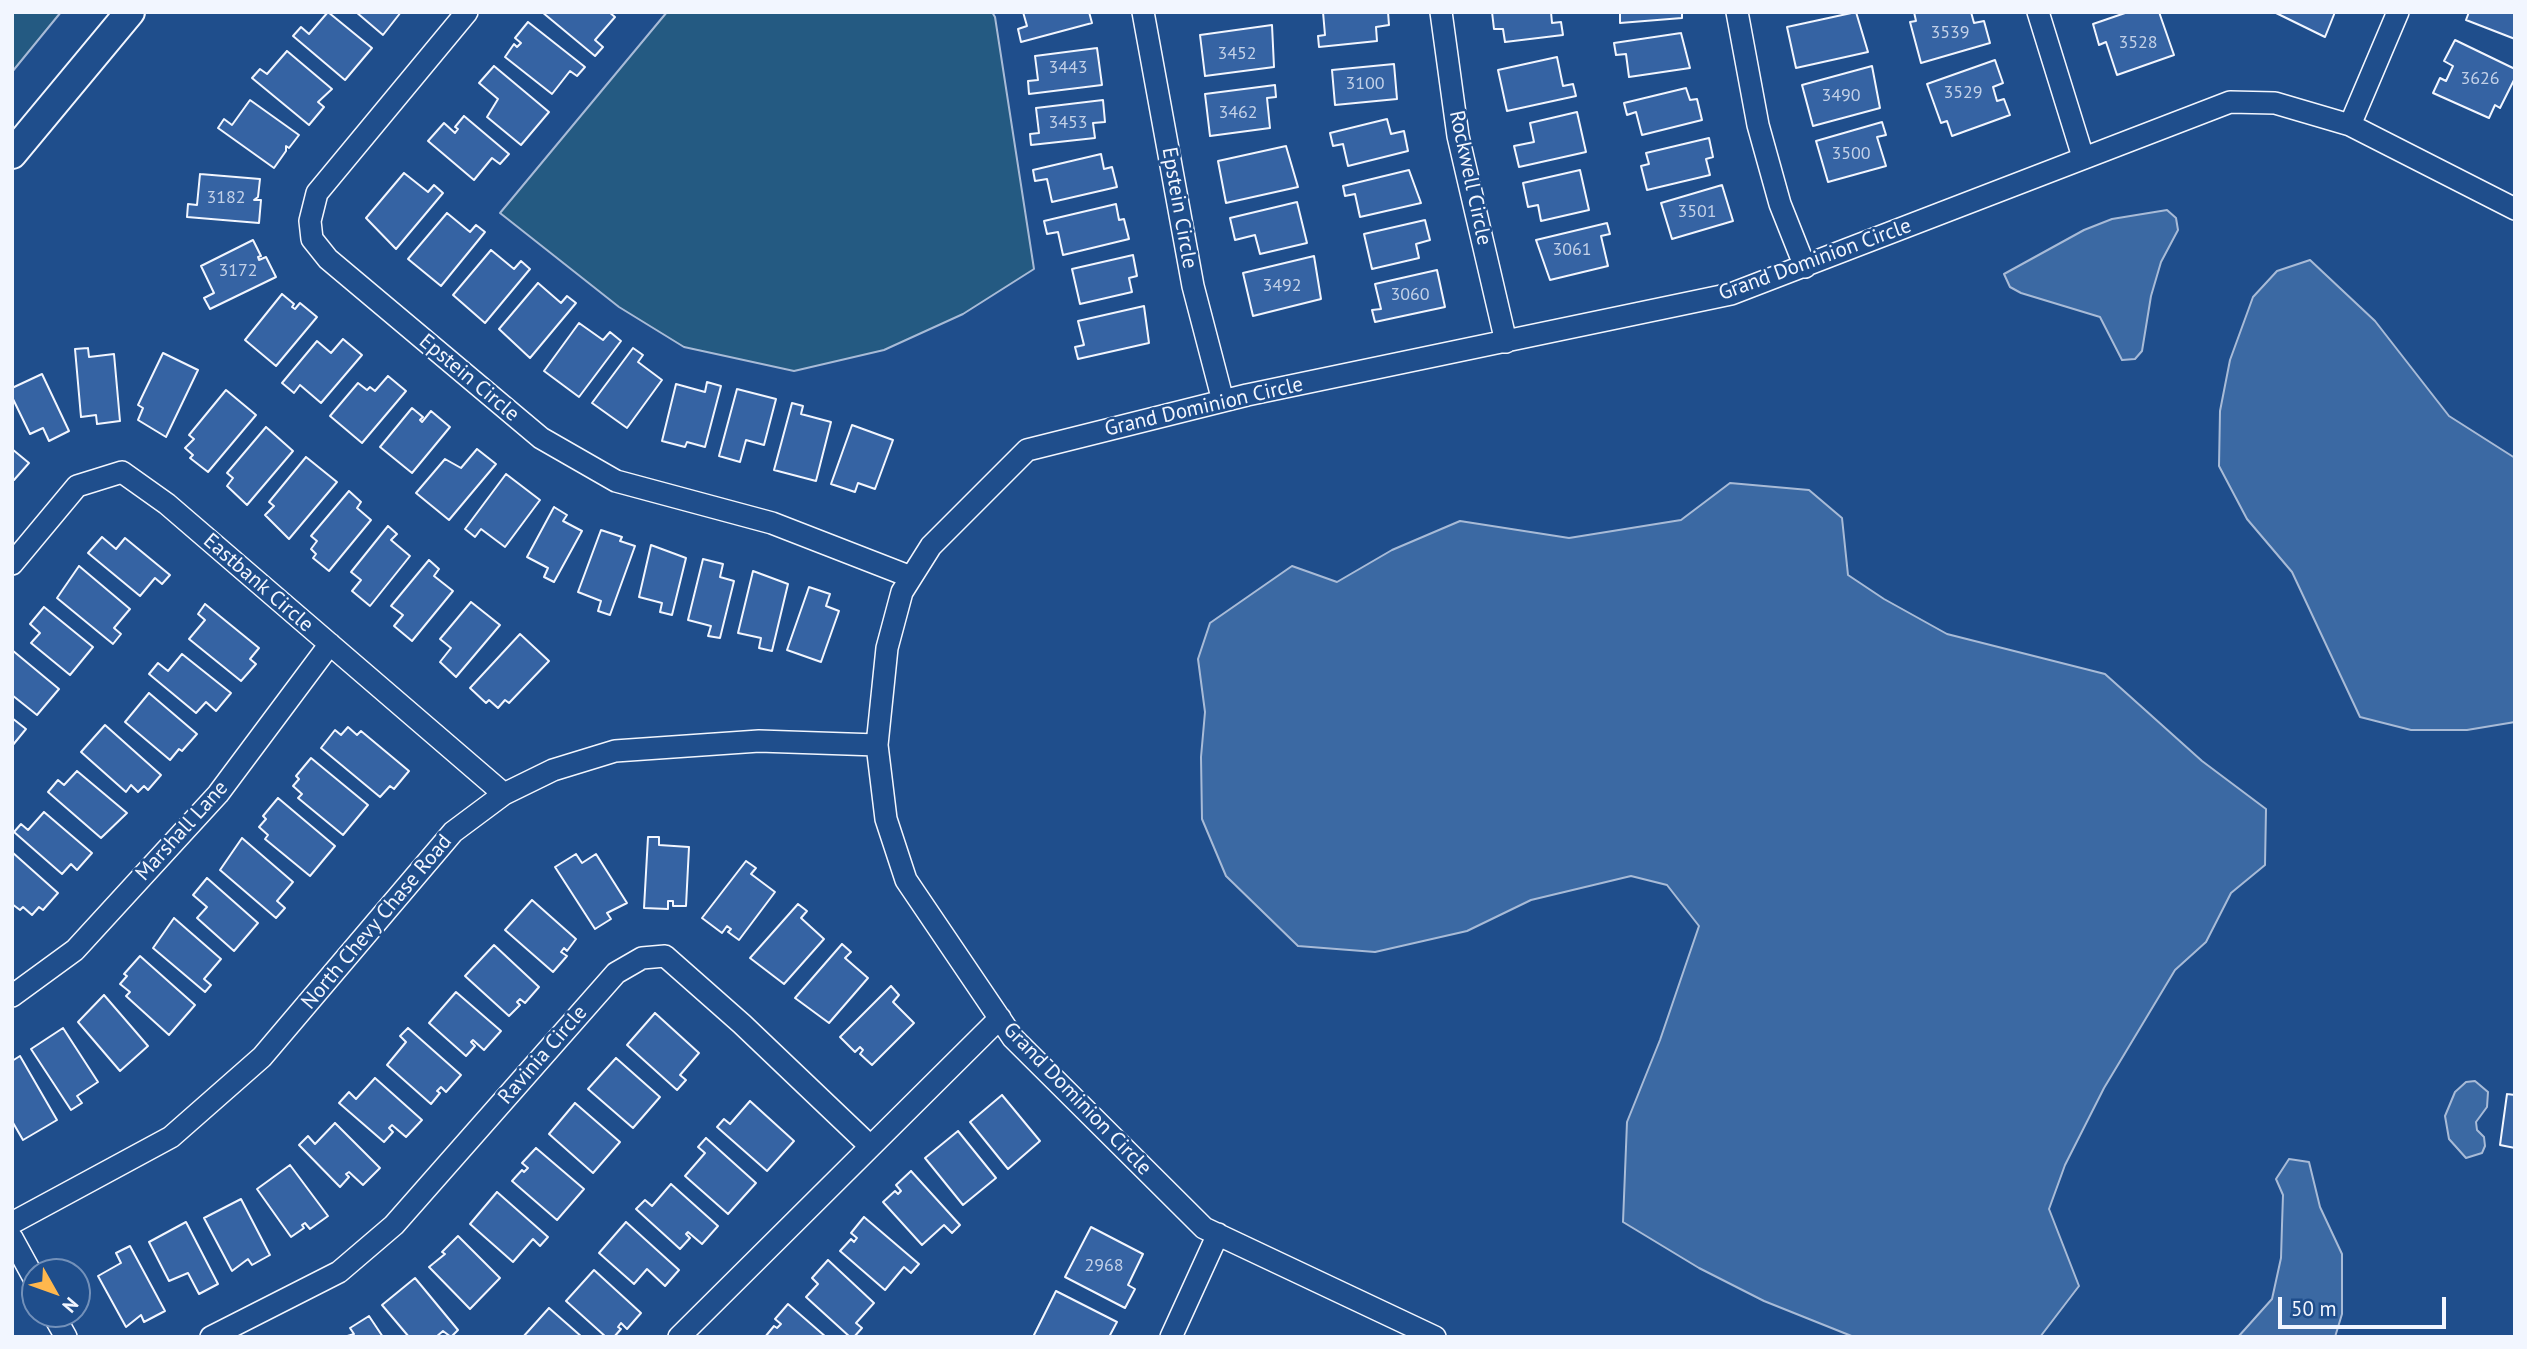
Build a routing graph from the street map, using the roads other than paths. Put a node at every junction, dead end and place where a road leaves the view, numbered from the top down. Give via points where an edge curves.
1 (130, 12) edge
2 (467, 12) edge
3 (1143, 12) edge
4 (1441, 12) edge
5 (1737, 12) edge
6 (2038, 12) edge
7 (2398, 12) edge
8 (2350, 125) junction
9 (12, 154) edge
10 (2083, 158) junction
11 (2515, 209) edge
12 (1805, 267) junction
13 (1506, 342) junction
14 (1223, 401) junction
15 (12, 565) edge
16 (911, 577) junction
17 (330, 645) junction
18 (877, 745) junction
19 (504, 794) junction
20 (12, 996) edge
21 (1000, 1018) junction
22 (870, 1146) junction
23 (12, 1223) edge
24 (1218, 1234) junction
25 (12, 1238) edge
26 (23, 1258) edge
27 (211, 1337) edge
28 (679, 1337) edge
29 (1171, 1337) edge
30 (1436, 1337) edge

1 - 9 street
2 - 16 street, Epstein Circle via 317,193 310,221 312,239 328,259 541,438 616,481 772,523
3 - 14 street, Epstein Circle via 1193,286
4 - 13 street, Rockwell Circle via 1458,136
5 - 12 street via 1758,125 1780,204
6 - 10 street
7 - 8 street
8 - 10 street, Grand Dominion Circle via 2275,103 2230,102
8 - 11 street, Grand Dominion Circle
10 - 12 street, Grand Dominion Circle
12 - 13 street, Grand Dominion Circle via 1731,294
13 - 14 street, Grand Dominion Circle
14 - 16 street, Grand Dominion Circle via 1027,450 931,546
15 - 17 street, Eastbank Circle via 77,486 122,472 167,504
16 - 18 street, Grand Dominion Circle via 902,592 887,648
17 - 19 street, Eastbank Circle
17 - 20 street, Marshall Lane via 218,794 75,950
18 - 19 street, North Chevy Chase Road via 759,741 615,751 553,770
18 - 21 street, Grand Dominion Circle via 886,819 906,880
19 - 23 street, North Chevy Chase Road via 453,832 262,1057 172,1137
21 - 22 street
21 - 24 street, Grand Dominion Circle via 1013,1038 1203,1228
22 - 27 street, Ravinia Circle via 665,956 642,958 616,973 394,1225 339,1272
22 - 28 street
24 - 29 street
24 - 30 street, Grand Dominion Circle
25 - 26 street

